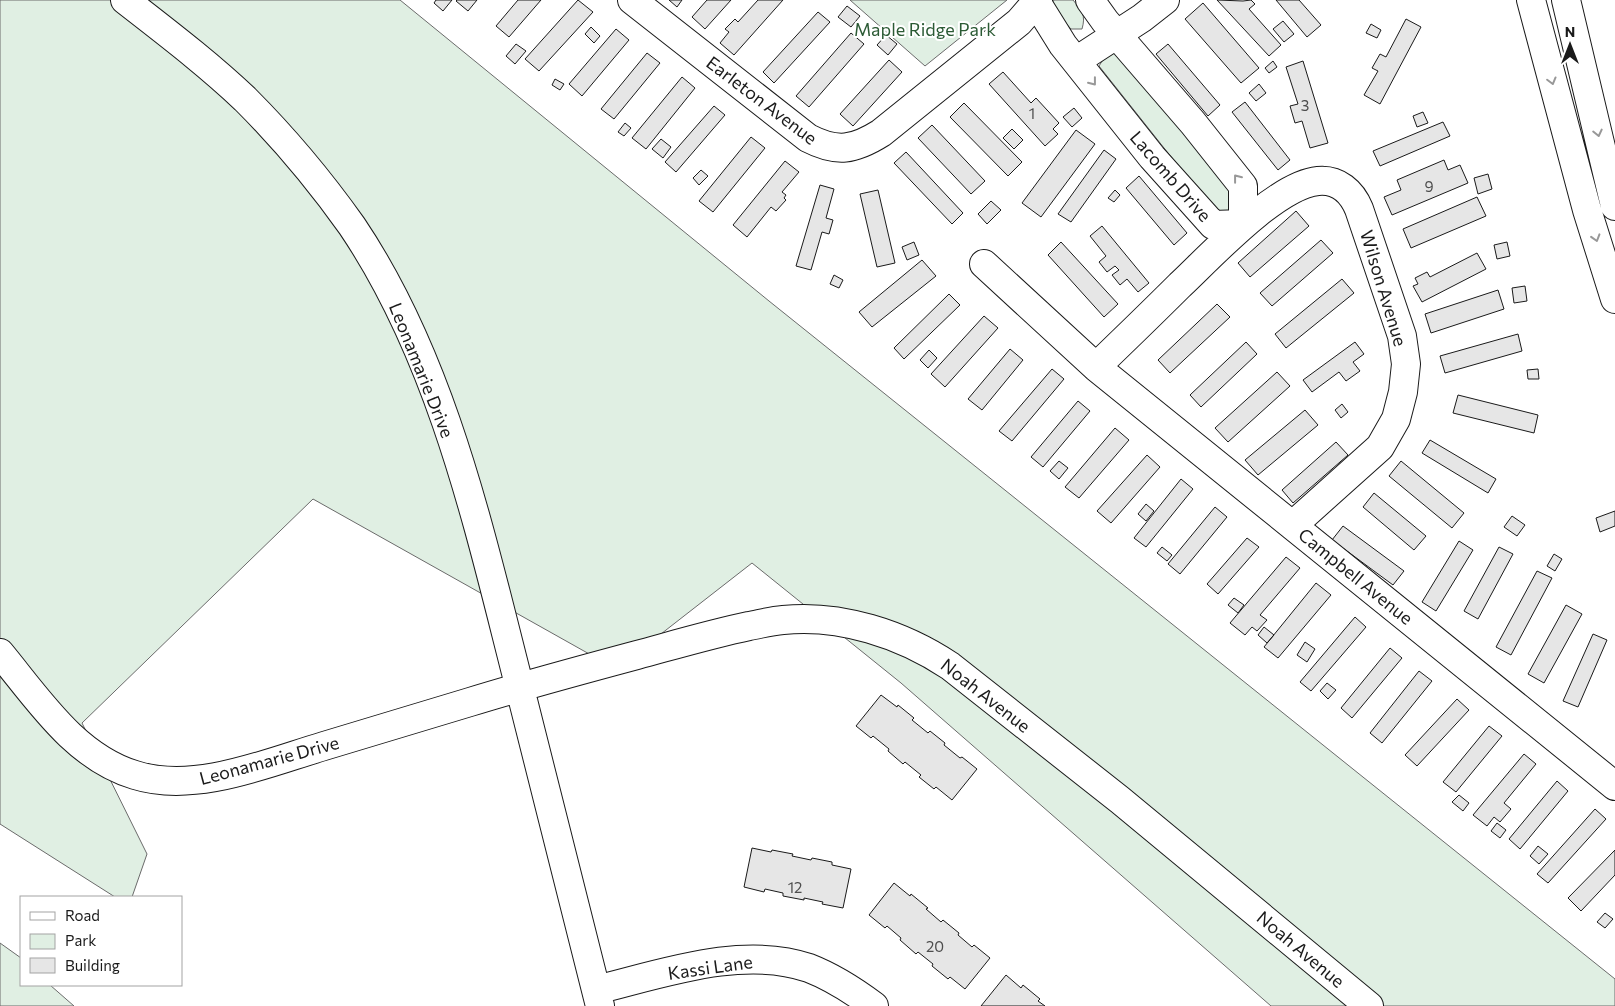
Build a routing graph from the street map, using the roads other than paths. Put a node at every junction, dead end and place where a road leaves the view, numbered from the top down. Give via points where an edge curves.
1 (125, 0) edge
2 (632, 0) edge
3 (1090, 0) edge
4 (1165, 0) edge
5 (1531, 0) edge
6 (1566, 0) edge
7 (1036, 1) edge
8 (1117, 34) junction
9 (1076, 60) junction
10 (1615, 206) edge
11 (1243, 224) junction
12 (984, 264) dead end
13 (1615, 300) edge
14 (1096, 367) junction
15 (1293, 525) junction
16 (0, 653) edge
17 (520, 687) junction
18 (1614, 782) edge
19 (598, 998) edge
20 (874, 1006) edge
21 (1369, 1006) edge

1 - 17 main road, Leonamarie Drive via 200,60 264,118 310,170 352,226 376,266 420,354 455,450 488,560
2 - 7 main road, Earleton Avenue via 808,138 823,146 837,148 867,142 881,133 1019,22
3 - 8 main road
4 - 8 main road
5 -> 13 main road via 1587,210
6 -> 10 main road
7 - 9 main road, Lacomb Drive
8 - 9 main road
11 -> 8 main road via 1243,186
9 -> 11 main road, Lacomb Drive via 1152,157 1214,225
11 - 14 main road
11 - 15 main road, Wilson Avenue via 1298,187 1329,181 1348,191 1355,199 1402,336 1406,364 1403,392 1389,432 1380,447
12 - 14 main road, Campbell Avenue
14 - 15 main road, Campbell Avenue
15 - 18 main road, Campbell Avenue
16 - 17 main road, Leonamarie Drive via 53,718 80,744 121,770 162,781 199,780 248,769
17 - 19 main road, Leonamarie Drive
17 - 21 main road, Noah Avenue via 730,630 782,620 844,623 889,634 950,666 1120,800
19 - 20 main road, Kassi Lane via 691,966 768,960 809,968 835,980

